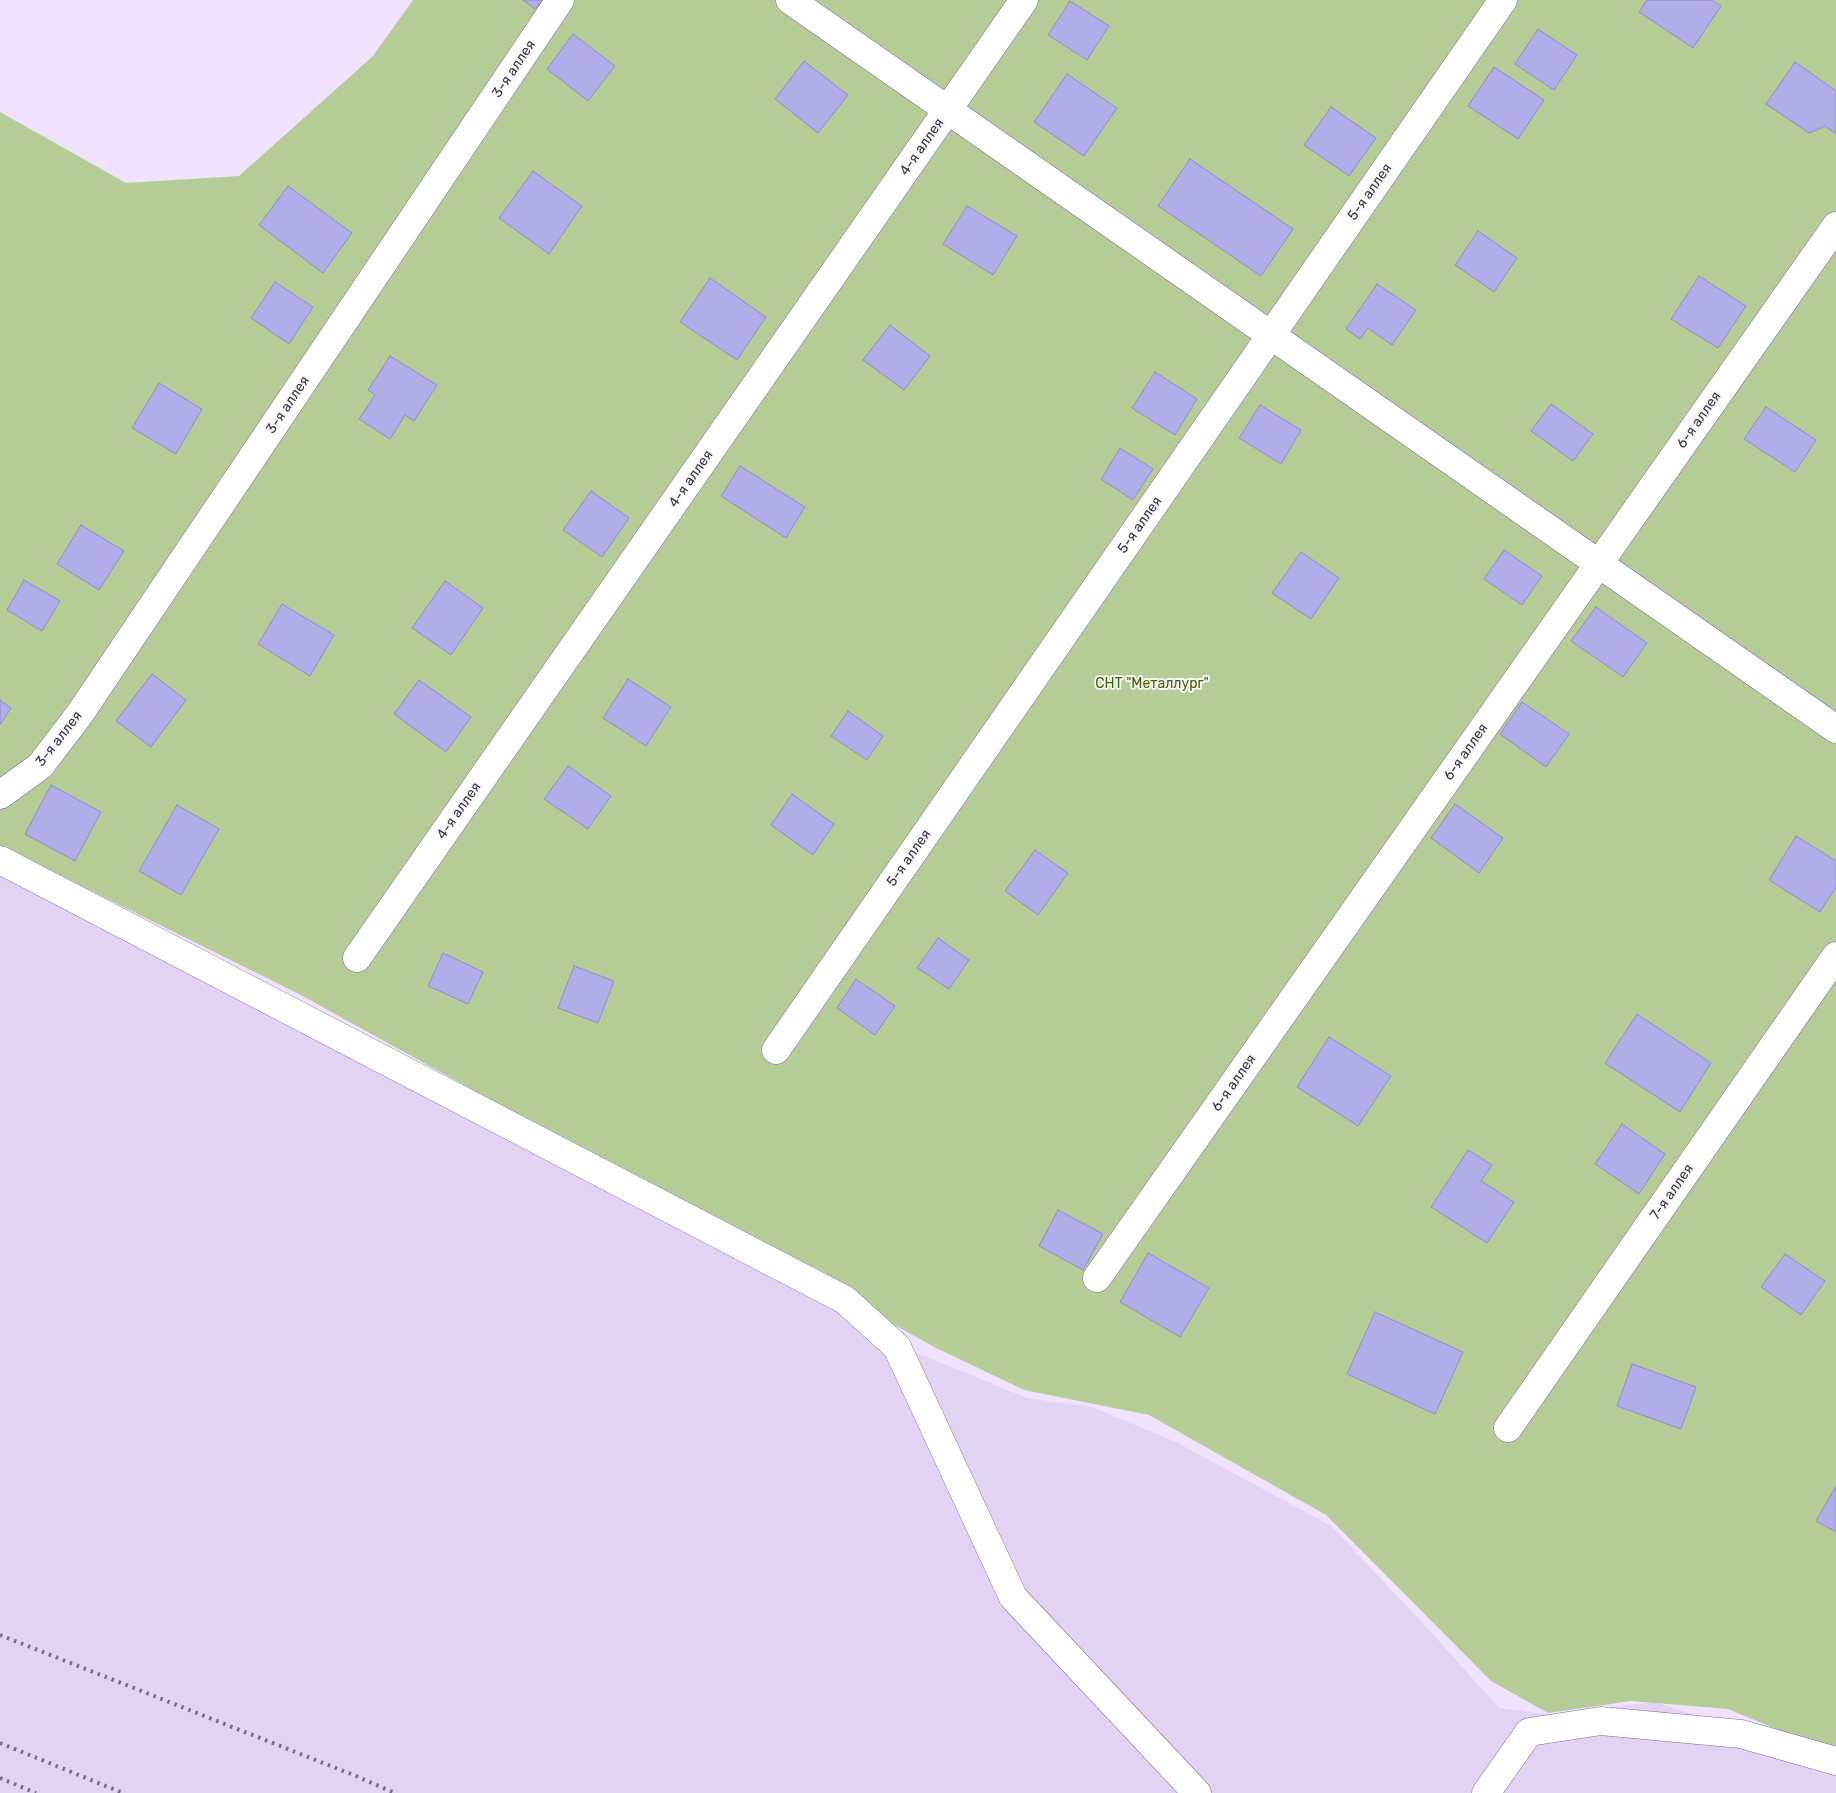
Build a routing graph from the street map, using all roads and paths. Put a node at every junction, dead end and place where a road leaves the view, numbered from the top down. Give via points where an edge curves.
1 (560, 0) edge
2 (790, 0) edge
3 (1024, 0) edge
4 (1504, 0) edge
5 (948, 110) junction
6 (1836, 226) edge
7 (1271, 336) junction
8 (1598, 564) junction
9 (1836, 729) edge
10 (0, 795) edge
11 (0, 860) edge
12 (1836, 956) edge
13 (357, 958) dead end
14 (776, 1050) dead end
15 (1097, 1278) dead end
16 (1508, 1428) dead end
17 (1836, 1761) edge
18 (1197, 1793) edge
19 (1486, 1793) edge

1 - 10 street, 3-я аллея via 79,715 40,766
2 - 5 street
3 - 5 street, 4-я аллея
4 - 7 street, 5-я аллея
5 - 7 street
5 - 13 street, 4-я аллея
6 - 8 street, 6-я аллея
7 - 8 street
7 - 14 street, 5-я аллея
8 - 9 street
8 - 15 street, 6-я аллея
11 - 18 street via 845,1300 897,1347 1013,1596
12 - 16 street, 7-я аллея
17 - 19 street via 1741,1734 1601,1721 1529,1732

